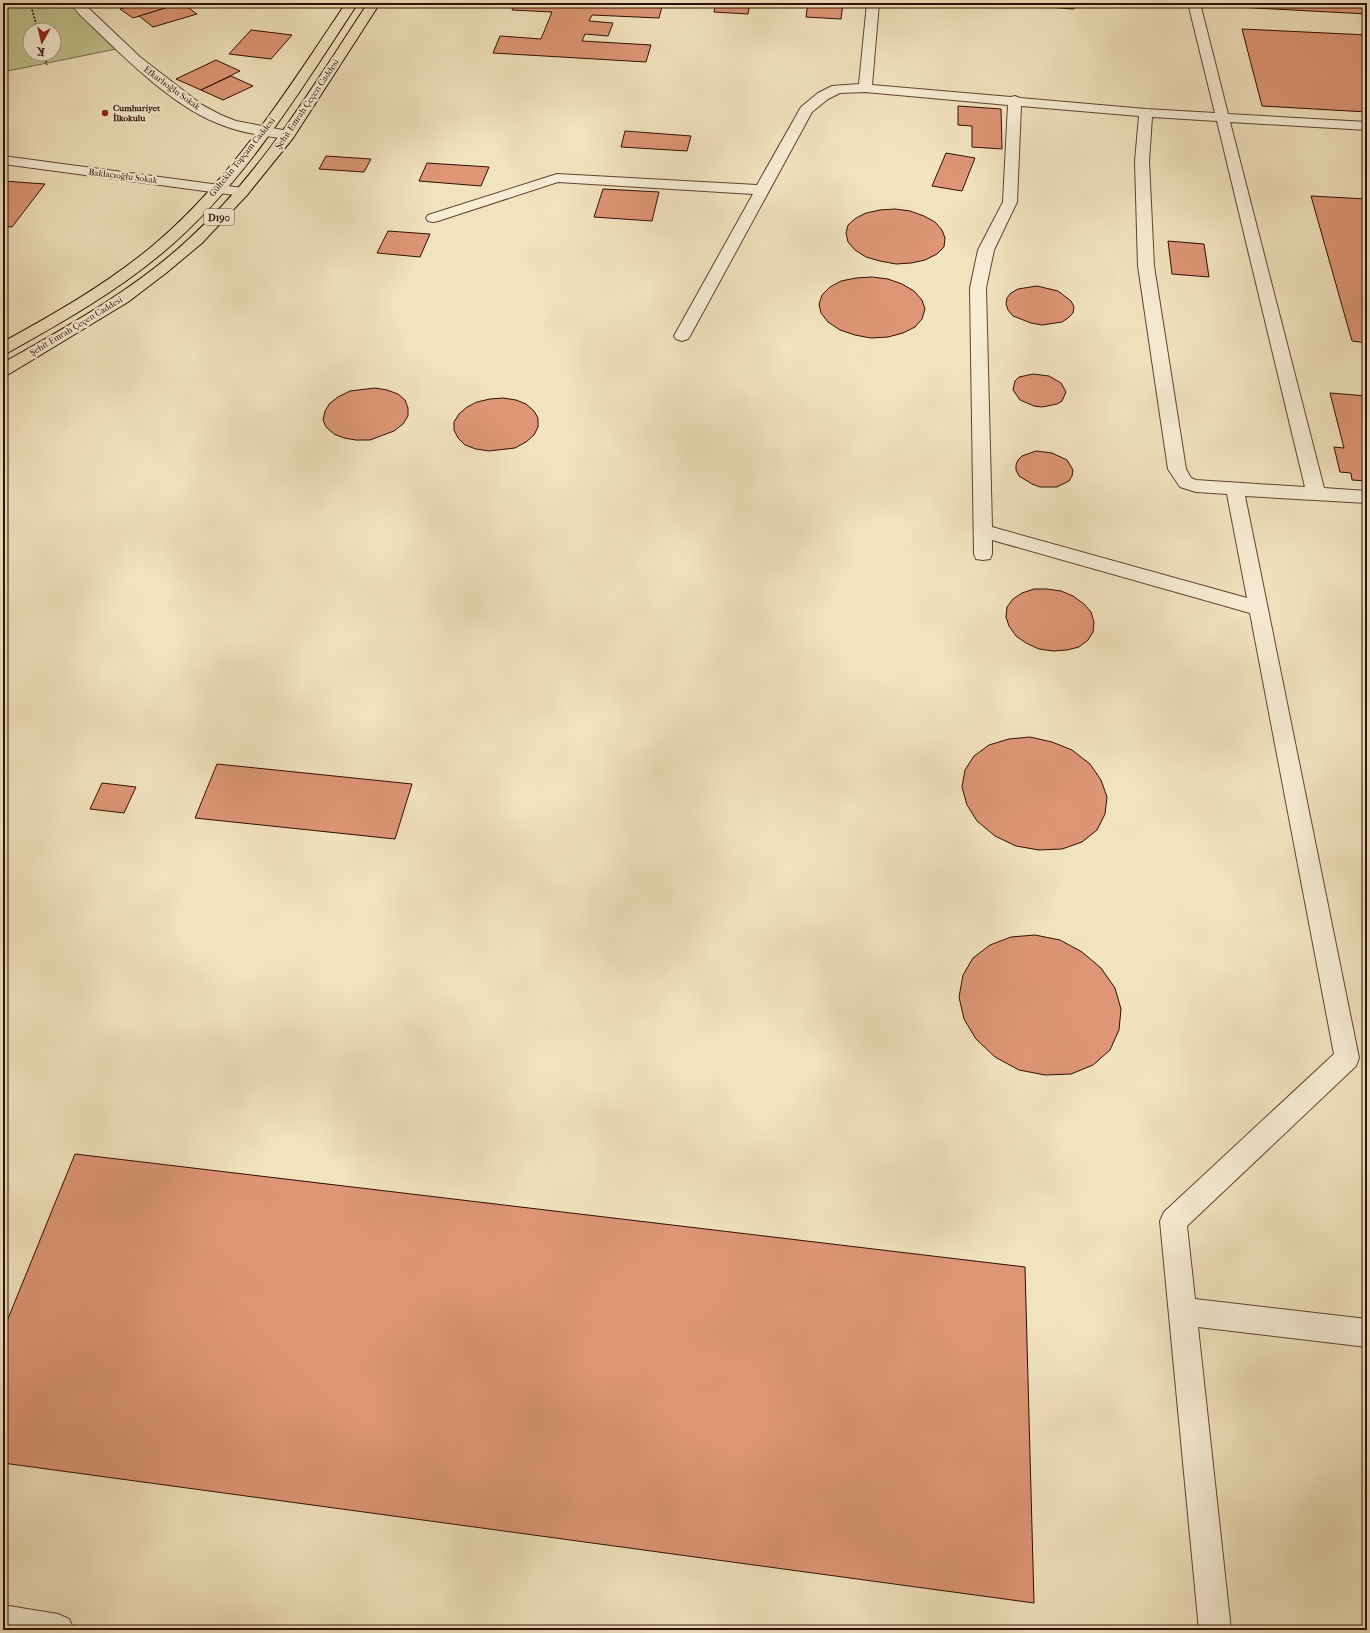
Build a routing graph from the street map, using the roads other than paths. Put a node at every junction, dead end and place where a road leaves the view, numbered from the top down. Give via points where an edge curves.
1 (76, 3) edge
2 (352, 3) edge
3 (374, 3) edge
4 (873, 3) edge
5 (1194, 3) edge
6 (865, 88) junction
7 (1015, 100) junction
8 (1146, 113) junction
9 (1222, 118) junction
10 (1367, 126) edge
11 (264, 132) junction
12 (288, 135) junction
13 (3, 160) edge
14 (218, 188) junction
15 (762, 190) junction
16 (242, 192) junction
17 (433, 218) dead end
18 (682, 336) dead end
19 (3, 349) edge
20 (3, 370) edge
21 (1235, 488) junction
22 (1316, 494) junction
23 (1367, 497) edge
24 (983, 531) junction
25 (983, 554) dead end
26 (1258, 608) junction
27 (1182, 1310) junction
28 (1367, 1333) edge
29 (3, 1621) edge
30 (58, 1630) edge
31 (1215, 1630) edge

1 - 11 street, Efkarlıoğlu Sokak via 114,42 194,106 221,120
2 - 11 highway, Gültekin Topçam Caddesi / D190
3 - 12 highway, Şehit Emrah Çeçen Caddesi / D190
4 - 6 street
5 - 9 street
6 - 7 street
6 - 15 street via 837,89 823,96 806,110
7 - 8 street
7 - 24 street via 1010,202 986,250 978,288
8 - 9 street
8 - 21 street via 1142,161 1146,266 1177,469 1187,483
9 - 10 street
9 - 22 street
11 - 12 street, Efkarlıoğlu Sokak
11 - 14 highway, Gültekin Topçam Caddesi / D190
12 - 16 highway, Şehit Emrah Çeçen Caddesi / D190
13 - 14 street, Baklacıoğlu Sokak
14 - 16 street, Baklacıoğlu Sokak
14 - 19 highway, Gültekin Topçam Caddesi / D190 via 176,233 139,264 104,289
15 - 17 street via 557,178
15 - 18 street
16 - 20 highway, Şehit Emrah Çeçen Caddesi / D190 via 198,240 148,280 64,335
21 - 22 street
21 - 26 street
22 - 23 street
24 - 25 street
24 - 26 street
26 - 27 street via 1347,1058 1173,1222
27 - 28 street
27 - 31 street
29 - 30 street

